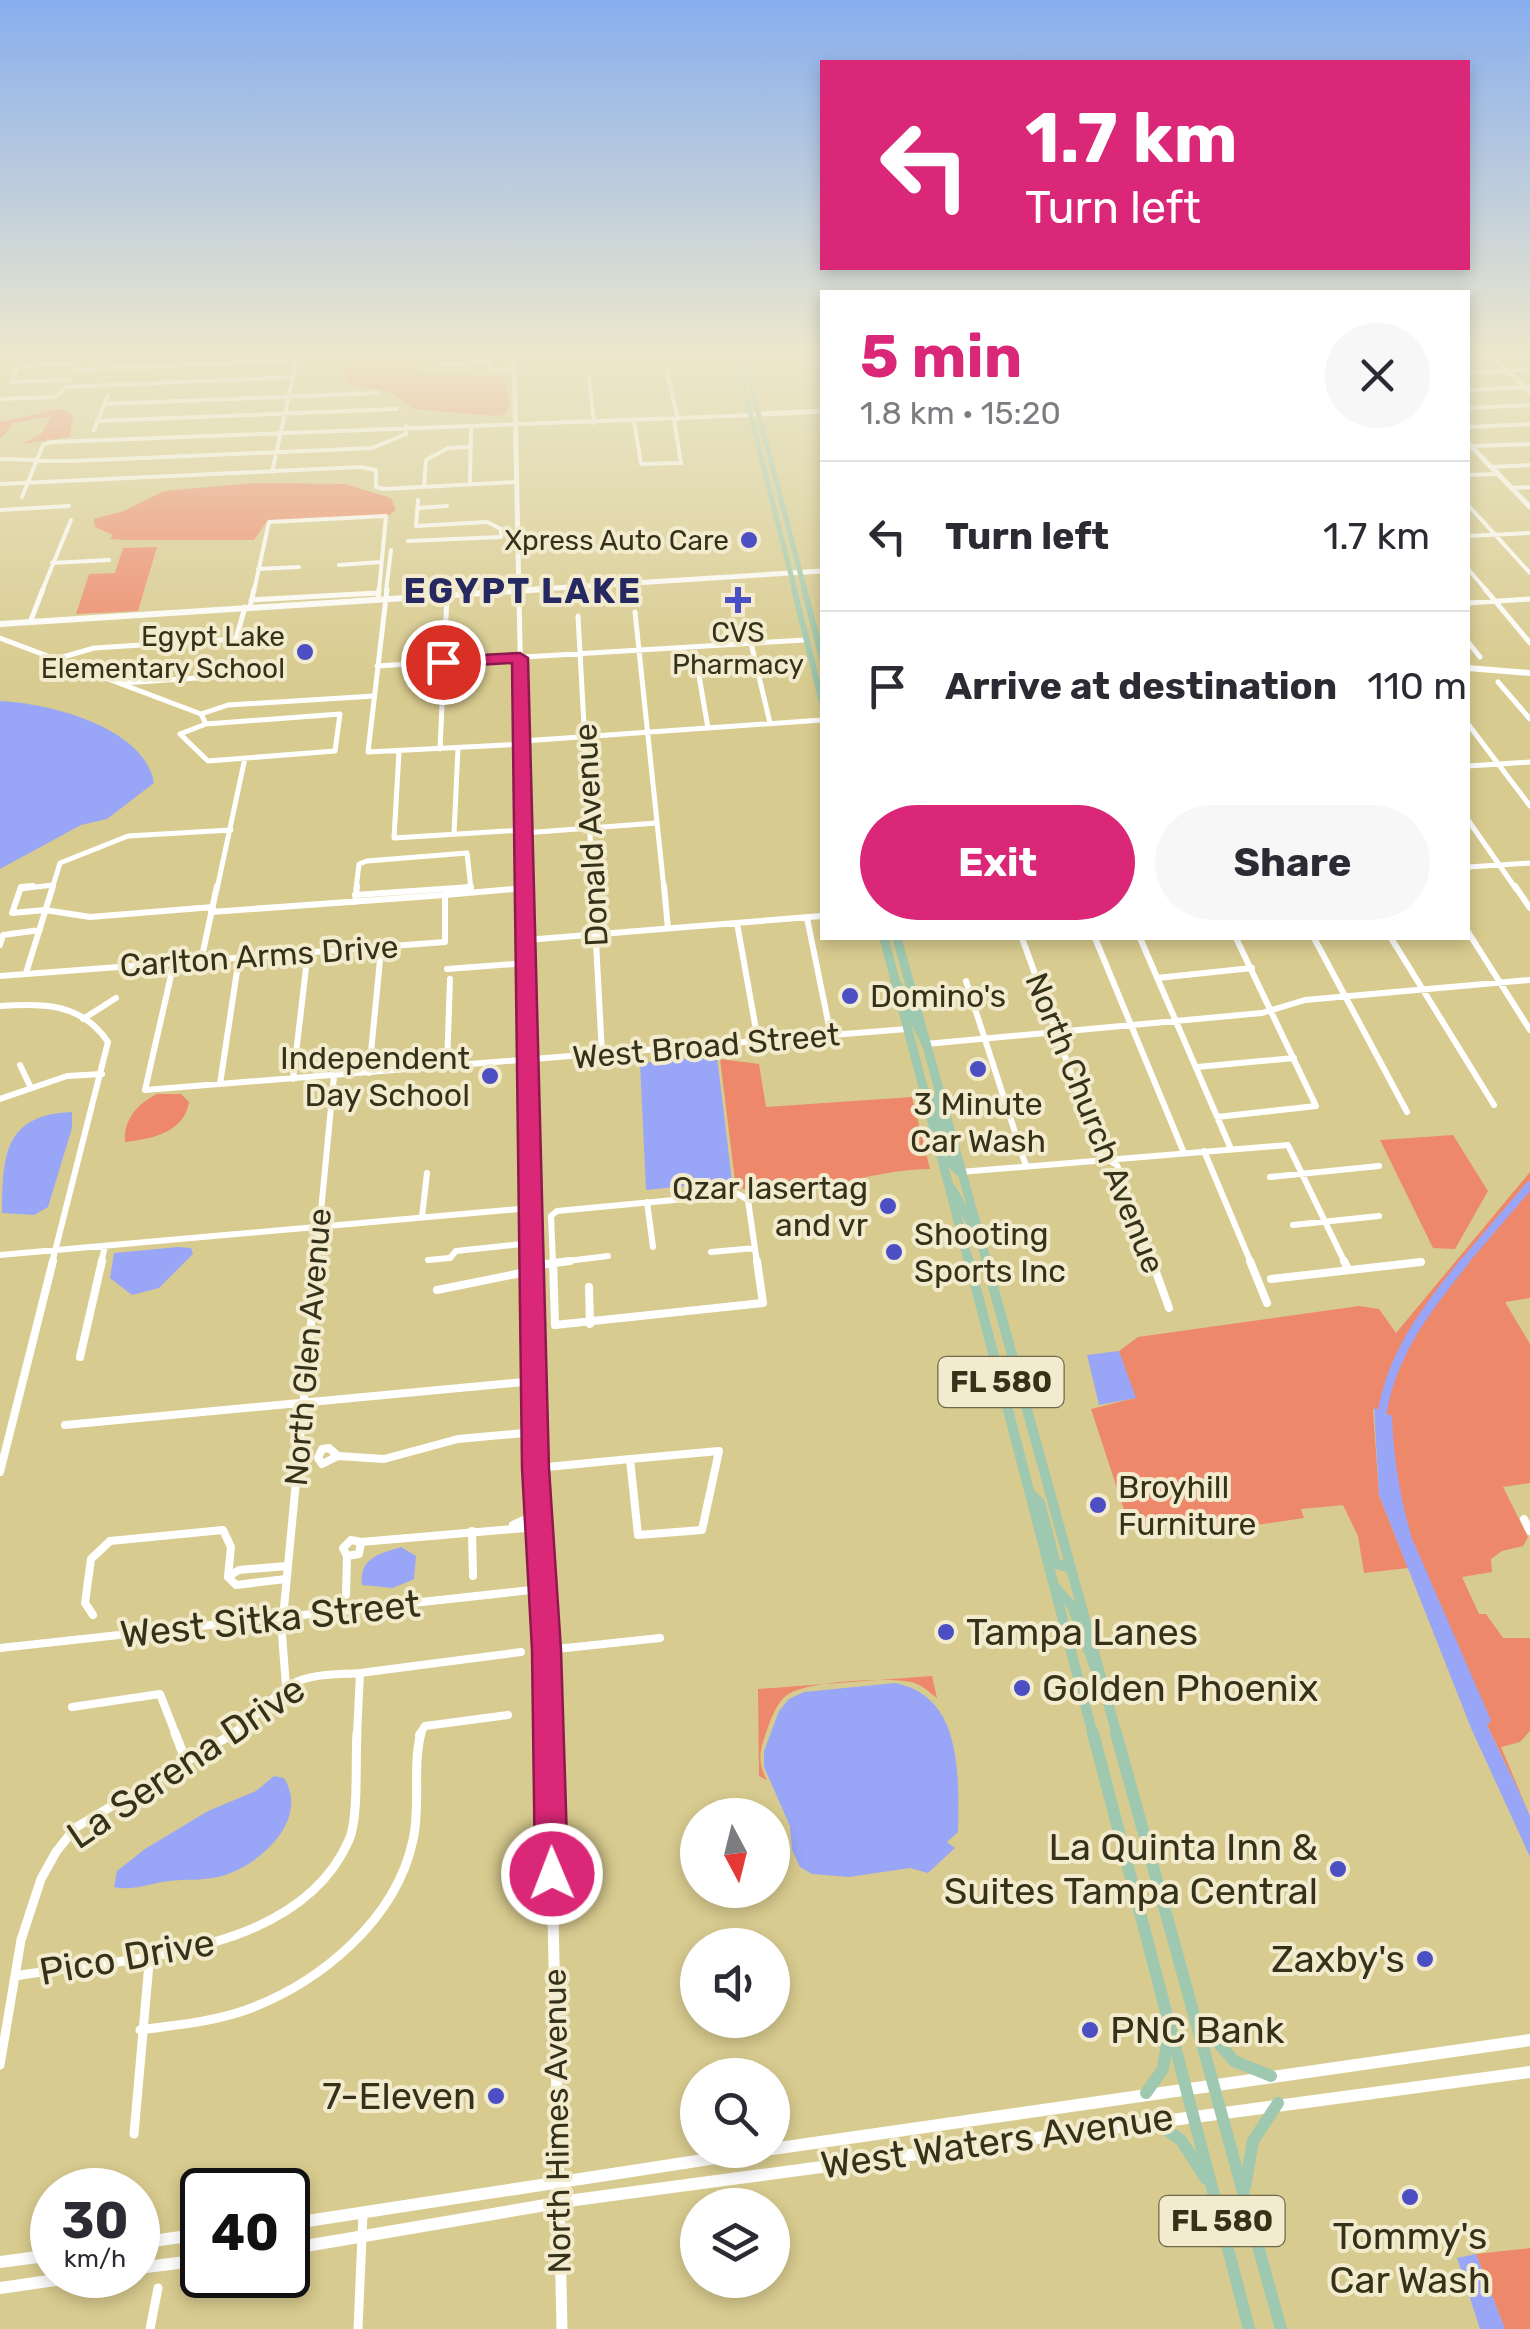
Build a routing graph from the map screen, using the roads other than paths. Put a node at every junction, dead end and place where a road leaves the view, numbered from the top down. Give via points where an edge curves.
1 (774, 462) edge
2 (35, 463) edge
3 (274, 463) edge
4 (426, 463) edge
5 (471, 463) edge
6 (515, 463) edge
7 (641, 463) edge
8 (682, 463) edge
9 (765, 463) edge
10 (1487, 463) edge
11 (1530, 465) edge
12 (1491, 467) junction
13 (272, 472) junction
14 (767, 474) junction
15 (1498, 474) junction
16 (1470, 476) edge
17 (27, 482) junction
18 (516, 482) junction
19 (0, 484) edge
20 (470, 484) junction
21 (424, 487) junction
22 (1530, 487) edge
23 (1512, 488) junction
24 (22, 496) dead end
25 (418, 500) dead end
26 (784, 502) junction
27 (773, 504) junction
28 (69, 506) dead end
29 (448, 506) dead end
30 (1470, 507) edge
31 (1530, 507) edge
32 (418, 508) junction
33 (0, 510) edge
34 (788, 514) junction
35 (72, 520) dead end
36 (451, 524) junction
37 (517, 528) junction
38 (501, 529) junction
39 (1530, 533) edge
40 (1495, 535) junction
41 (1470, 536) edge
42 (452, 539) junction
43 (408, 542) dead end
44 (391, 550) dead end
45 (109, 560) dead end
46 (381, 562) junction
47 (52, 563) junction
48 (338, 564) dead end
49 (299, 567) dead end
50 (258, 569) junction
51 (1470, 572) edge
52 (1530, 573) edge
53 (820, 574) edge
54 (803, 575) junction
55 (790, 576) junction
56 (519, 591) junction
57 (447, 595) junction
58 (379, 597) junction
59 (1530, 599) edge
60 (1494, 601) junction
61 (1470, 603) edge
62 (249, 605) junction
63 (635, 612) dead end
64 (578, 616) dead end
65 (31, 620) junction
66 (0, 624) edge
67 (0, 638) edge
68 (805, 640) junction
69 (1530, 642) edge
70 (751, 643) junction
71 (1470, 644) edge
72 (694, 647) junction
73 (820, 649) edge
74 (640, 650) junction
75 (580, 654) junction
76 (1480, 657) dead end
77 (520, 658) junction
78 (55, 660) junction
79 (443, 662) junction
80 (377, 666) junction
81 (1470, 666) edge
82 (814, 668) junction
83 (1530, 671) edge
84 (227, 676) dead end
85 (820, 679) edge
86 (1498, 682) dead end
87 (116, 684) junction
88 (820, 694) edge
89 (374, 696) junction
90 (201, 714) junction
91 (1530, 719) edge
92 (820, 720) edge
93 (206, 724) junction
94 (770, 724) junction
95 (1470, 727) edge
96 (708, 728) junction
97 (648, 732) junction
98 (584, 737) junction
99 (523, 742) junction
100 (458, 748) junction
101 (440, 749) junction
102 (399, 752) junction
103 (245, 758) junction
104 (1530, 762) edge
105 (1499, 764) junction
106 (1470, 766) edge
107 (1530, 806) edge
108 (1470, 823) edge
109 (656, 824) junction
110 (590, 828) junction
111 (231, 830) junction
112 (524, 832) junction
113 (454, 834) junction
114 (1530, 862) edge
115 (1501, 865) junction
116 (1470, 867) edge
117 (53, 885) junction
118 (525, 888) junction
119 (471, 890) junction
120 (445, 895) junction
121 (355, 898) junction
122 (1530, 908) edge
123 (45, 910) junction
124 (212, 910) junction
125 (820, 916) edge
126 (807, 918) junction
127 (737, 923) junction
128 (668, 928) junction
129 (40, 930) junction
130 (598, 934) junction
131 (1470, 935) edge
132 (526, 940) junction
133 (884, 940) edge
134 (898, 940) edge
135 (1023, 940) edge
136 (1096, 940) edge
137 (1141, 940) edge
138 (1237, 940) edge
139 (1315, 940) edge
140 (1392, 940) edge
141 (0, 944) edge
142 (380, 960) dead end
143 (200, 961) junction
144 (526, 963) junction
145 (306, 968) dead end
146 (1252, 968) junction
147 (447, 969) dead end
148 (172, 971) dead end
149 (237, 971) dead end
150 (26, 973) junction
151 (0, 976) edge
152 (1157, 978) junction
153 (450, 979) dead end
154 (1530, 980) edge
155 (966, 981) dead end
156 (895, 982) junction
157 (1500, 983) junction
158 (1421, 991) junction
159 (1344, 996) junction
160 (116, 998) dead end
161 (0, 1006) edge
162 (1272, 1012) junction
163 (83, 1019) junction
164 (1175, 1023) junction
165 (1130, 1027) junction
166 (909, 1029) junction
167 (1530, 1030) edge
168 (1056, 1033) junction
169 (832, 1036) junction
170 (985, 1038) junction
171 (758, 1041) junction
172 (926, 1044) junction
173 (602, 1054) junction
174 (1294, 1058) junction
175 (528, 1061) junction
176 (20, 1064) dead end
177 (1197, 1066) junction
178 (448, 1067) junction
179 (369, 1073) junction
180 (102, 1074) junction
181 (334, 1076) junction
182 (293, 1079) junction
183 (220, 1084) junction
184 (30, 1086) junction
185 (924, 1090) junction
186 (0, 1099) edge
187 (1494, 1105) dead end
188 (1407, 1112) dead end
189 (1217, 1116) junction
190 (1230, 1149) junction
191 (1204, 1151) junction
192 (1184, 1153) junction
193 (1108, 1160) junction
194 (1026, 1166) junction
195 (1379, 1166) dead end
196 (960, 1172) junction
197 (427, 1173) dead end
198 (1302, 1174) junction
199 (1270, 1177) dead end
200 (949, 1187) junction
201 (647, 1202) junction
202 (531, 1208) junction
203 (1379, 1216) dead end
204 (422, 1217) junction
205 (1324, 1220) junction
206 (1293, 1224) dead end
207 (320, 1227) junction
208 (978, 1233) junction
209 (531, 1243) junction
210 (105, 1246) junction
211 (652, 1247) dead end
212 (755, 1248) junction
213 (54, 1250) junction
214 (711, 1252) dead end
215 (0, 1255) edge
216 (608, 1256) dead end
217 (428, 1260) dead end
218 (552, 1261) junction
219 (1421, 1262) dead end
220 (531, 1266) junction
221 (1348, 1269) junction
222 (1272, 1278) dead end
223 (589, 1288) dead end
224 (436, 1290) dead end
225 (1268, 1303) dead end
226 (1169, 1308) dead end
227 (590, 1324) junction
228 (80, 1357) dead end
229 (534, 1381) junction
230 (302, 1402) junction
231 (66, 1425) dead end
232 (535, 1432) junction
233 (338, 1456) dead end
234 (630, 1459) junction
235 (536, 1468) junction
236 (0, 1472) edge
237 (1031, 1494) junction
238 (537, 1514) junction
239 (1524, 1518) dead end
240 (512, 1526) junction
241 (538, 1528) junction
242 (472, 1531) junction
243 (1530, 1531) edge
244 (287, 1566) junction
245 (1071, 1568) junction
246 (473, 1576) dead end
247 (228, 1577) junction
248 (286, 1579) junction
249 (1055, 1587) junction
250 (541, 1589) junction
251 (346, 1595) dead end
252 (93, 1615) dead end
253 (282, 1618) junction
254 (282, 1634) dead end
255 (660, 1638) dead end
256 (0, 1648) edge
257 (547, 1650) junction
258 (521, 1652) dead end
259 (360, 1673) junction
260 (286, 1686) junction
261 (1105, 1688) junction
262 (72, 1707) dead end
263 (508, 1715) dead end
264 (186, 1760) junction
265 (150, 1952) junction
266 (16, 1976) junction
267 (1198, 2019) junction
268 (1170, 2021) junction
269 (140, 2030) junction
270 (1530, 2040) edge
271 (0, 2065) edge
272 (1530, 2072) edge
273 (1271, 2076) junction
274 (1215, 2084) junction
275 (1187, 2088) junction
276 (1146, 2093) junction
277 (1278, 2103) junction
278 (1222, 2110) junction
279 (1194, 2114) junction
280 (1152, 2120) junction
281 (134, 2134) dead end
282 (875, 2134) junction
283 (790, 2147) edge
284 (680, 2163) edge
285 (773, 2172) junction
286 (559, 2180) junction
287 (1244, 2194) junction
288 (1216, 2197) junction
289 (559, 2202) junction
290 (363, 2214) junction
291 (310, 2221) edge
292 (180, 2237) edge
293 (362, 2239) junction
294 (161, 2240) joint
295 (310, 2246) edge
296 (160, 2249) edge
297 (30, 2258) edge
298 (0, 2262) edge
299 (30, 2284) edge
300 (0, 2288) edge
301 (156, 2298) edge
302 (150, 2329) edge
303 (358, 2329) edge
304 (562, 2329) edge
305 (1248, 2329) edge
306 (1281, 2329) edge

1 - 26 main road
2 - 17 street
3 - 13 street
4 - 21 street
5 - 20 street
6 - 18 street, North Himes Avenue
7 - 8 street
9 - 14 main road
10 - 12 street
11 - 12 street
12 - 15 street
13 - 17 street
13 - 21 street via 360,467 376,470 379,488
14 - 26 main road
14 - 27 main road
15 - 16 street
15 - 23 street
17 - 19 street
17 - 24 street
18 - 20 street
18 - 37 street, North Himes Avenue
20 - 21 street
22 - 23 street
23 - 31 street
25 - 32 street
26 - 34 main road
27 - 34 main road
27 - 55 main road
28 - 33 street
29 - 32 street
30 - 40 street
32 - 36 street via 416,526
34 - 54 main road
35 - 47 street
36 - 38 street via 487,522
36 - 42 street
37 - 38 street
37 - 56 street, North Himes Avenue
38 - 42 street via 501,537
39 - 40 street
40 - 41 street
40 - 52 street
42 - 43 street
44 - 58 street
45 - 47 street
46 - 48 street
46 - 50 street via 386,516 268,522
46 - 58 street
47 - 65 street
49 - 50 street
50 - 62 street
51 - 60 street
53 - 54 main road
54 - 55 main road
54 - 73 main road
55 - 56 main road
55 - 68 main road
56 - 57 main road
56 - 77 street, North Himes Avenue
57 - 58 main road
57 - 79 street
58 - 62 main road
58 - 80 street
59 - 60 street
60 - 61 street
60 - 69 street
62 - 65 main road
62 - 78 street via 236,639 94,648
63 - 74 street
64 - 75 street, Donald Avenue
65 - 66 main road
67 - 78 street
68 - 70 street
68 - 82 main road
70 - 72 street
70 - 94 street
71 - 76 street
72 - 74 street
72 - 96 street
74 - 75 street
74 - 97 street
75 - 77 street
75 - 98 street, Donald Avenue
77 - 79 street
77 - 99 street, North Himes Avenue
78 - 87 street
79 - 80 street
79 - 101 street
80 - 89 street
81 - 83 main road
82 - 85 main road
82 - 88 main road
84 - 87 street
86 - 91 street
87 - 90 street
89 - 90 street via 228,705
89 - 102 street via 368,751
90 - 93 street
92 - 94 street
93 - 103 street via 180,734 208,761
93 - 103 street via 340,714 335,751
94 - 96 street
95 - 105 street
96 - 97 street
97 - 98 street
97 - 109 street
98 - 99 street
98 - 110 street, Donald Avenue
99 - 100 street
99 - 112 street, North Himes Avenue
100 - 101 street
100 - 113 street
101 - 102 street
102 - 113 street via 394,838
103 - 111 street
104 - 105 street
105 - 106 street
105 - 107 street
108 - 115 street
109 - 110 street
109 - 128 street
110 - 112 street
110 - 130 street, Donald Avenue
111 - 117 street via 128,836 60,863
111 - 124 street
112 - 113 street
112 - 118 street, North Himes Avenue
114 - 115 street
115 - 116 street
115 - 122 street
117 - 123 street
117 - 123 street, Carlton Arms Drive via 21,887 12,913
118 - 119 street, Carlton Arms Drive
118 - 132 street, North Himes Avenue
119 - 120 street, Carlton Arms Drive
119 - 121 street
119 - 121 street via 467,854 362,862
120 - 121 street, Carlton Arms Drive
120 - 143 street, Carlton Arms Drive via 445,942
121 - 124 street, Carlton Arms Drive
123 - 124 street, Carlton Arms Drive via 90,917
123 - 129 street
124 - 143 street
125 - 126 street
126 - 127 street
126 - 169 street
127 - 128 street
127 - 171 street
128 - 130 street
129 - 141 street via 3,935
129 - 150 street
130 - 132 street
130 - 173 street, Donald Avenue
131 - 157 street
132 - 144 street, North Himes Avenue
133 - 156 main road, FL 580
134 - 172 main road, FL 580
135 - 168 street, North Church Avenue
136 - 165 street
137 - 152 street
138 - 146 street
139 - 159 street
140 - 158 street
142 - 179 street
143 - 150 street, Carlton Arms Drive
144 - 147 street
144 - 175 street, North Himes Avenue
145 - 182 street
146 - 152 street
146 - 162 street
148 - 183 street, West Broad Street via 145,1090
149 - 183 street
150 - 151 street, Carlton Arms Drive
152 - 164 street
153 - 178 street
154 - 157 street
155 - 170 street
156 - 166 main road, FL 580
156 - 172 main road
157 - 158 street
157 - 167 street
158 - 159 street
158 - 187 street
159 - 162 street
159 - 188 street
160 - 163 street
161 - 163 street via 54,1002
162 - 164 street
162 - 174 street
163 - 180 street via 108,1042
164 - 165 street
164 - 177 street
165 - 168 street
165 - 192 street
166 - 169 street, West Broad Street
166 - 185 main road, FL 580
168 - 170 street
168 - 193 street, North Church Avenue
169 - 171 street, West Broad Street
170 - 172 street
170 - 194 street
171 - 173 street, West Broad Street
172 - 196 main road, FL 580
173 - 175 street, West Broad Street
174 - 177 street
174 - 189 street via 1316,1106
175 - 178 street, West Broad Street
175 - 202 street, North Himes Avenue
176 - 184 street
177 - 189 street
178 - 179 street, West Broad Street
179 - 181 street, West Broad Street
180 - 184 street
180 - 213 street
181 - 182 street, West Broad Street
181 - 207 street, North Glen Avenue
182 - 183 street, West Broad Street
184 - 186 street
185 - 196 main road via 933,1098 950,1162
185 - 200 main road, FL 580
189 - 190 street
190 - 191 street
190 - 198 street via 1288,1146
191 - 192 street
191 - 225 street
192 - 193 street
193 - 194 street
193 - 226 street, North Church Avenue via 1117,1165
194 - 196 street
195 - 198 street
196 - 208 main road, FL 580
197 - 204 street
198 - 199 street
198 - 205 street
200 - 208 main road
200 - 237 main road, FL 580
201 - 211 street
201 - 212 street via 738,1194 748,1200
201 - 218 street via 557,1210 551,1216
202 - 204 street
202 - 209 street, North Himes Avenue
203 - 205 street
204 - 207 street
205 - 206 street
205 - 221 street
207 - 210 street
207 - 230 street, North Glen Avenue
208 - 245 main road, FL 580
209 - 217 street via 456,1250 450,1258
209 - 220 street, North Himes Avenue
210 - 213 street
210 - 228 street
212 - 214 street
212 - 227 street via 764,1303 757,1307
213 - 215 street
213 - 236 street
216 - 218 street
218 - 220 street
218 - 227 street via 555,1324
219 - 221 street
220 - 224 street
220 - 229 street, North Himes Avenue
221 - 222 street
223 - 227 street
229 - 230 street
229 - 232 street, North Himes Avenue
230 - 231 street
230 - 244 street, North Glen Avenue
232 - 233 street via 458,1439 384,1459
232 - 235 street, North Himes Avenue
234 - 234 street via 638,1536 702,1530 720,1451
234 - 235 street
235 - 238 street, North Himes Avenue
237 - 245 main road via 1040,1503 1056,1564
237 - 249 main road, FL 580
238 - 240 street
238 - 241 street, North Himes Avenue
239 - 243 street
240 - 241 street
240 - 242 street
241 - 250 street, North Himes Avenue
242 - 246 street
242 - 251 street via 360,1542 359,1554 348,1556
244 - 247 street
244 - 248 street, North Glen Avenue
245 - 261 main road, FL 580
247 - 248 street via 236,1585
247 - 252 street via 232,1547 223,1530 110,1541 92,1559 84,1603
248 - 253 street, North Glen Avenue
249 - 261 main road via 1071,1606
249 - 268 main road, FL 580
250 - 253 street, West Sitka Street
250 - 257 street, North Himes Avenue
253 - 256 street, West Sitka Street
254 - 260 street
255 - 257 street
257 - 286 street, North Himes Avenue
258 - 259 street
259 - 260 street, La Serena Drive
259 - 265 street, Pico Drive via 350,1838 328,1876 287,1912 225,1942
260 - 264 street, La Serena Drive via 249,1724
261 - 267 main road, FL 580
262 - 264 street via 160,1694
263 - 269 street via 435,1722 419,1736 414,1841 405,1871 377,1919 351,1945 248,2009
264 - 266 street, La Serena Drive via 75,1828 58,1846 28,1911
265 - 266 street, Pico Drive
265 - 269 street
266 - 271 street, La Serena Drive
267 - 273 main road via 1234,2062
267 - 274 main road, FL 580
268 - 275 main road, FL 580
268 - 276 main road via 1163,2069
269 - 281 street
270 - 273 main road, West Waters Avenue
272 - 277 main road, West Waters Avenue
273 - 274 main road, West Waters Avenue
274 - 275 main road, West Waters Avenue
274 - 278 main road, FL 580
275 - 276 main road, West Waters Avenue
275 - 279 main road, FL 580
276 - 282 main road, West Waters Avenue
277 - 278 main road, West Waters Avenue
277 - 287 main road via 1247,2152
278 - 279 main road, West Waters Avenue
278 - 287 main road, FL 580
279 - 280 main road, West Waters Avenue
279 - 288 main road, FL 580
280 - 285 main road, West Waters Avenue
280 - 288 main road via 1181,2140
282 - 283 main road, West Waters Avenue
282 - 285 main road via 781,2154
284 - 286 main road, West Waters Avenue
285 - 289 main road, West Waters Avenue
286 - 289 street, North Himes Avenue
286 - 290 main road, West Waters Avenue
287 - 306 main road, FL 580
288 - 305 main road, FL 580
289 - 293 main road, West Waters Avenue
289 - 304 street, North Himes Avenue
290 - 291 main road, West Waters Avenue
290 - 293 street
292 - 294 main road
293 - 295 main road, West Waters Avenue
293 - 303 street
294 - 296 main road
297 - 298 main road
299 - 300 main road
301 - 302 street

